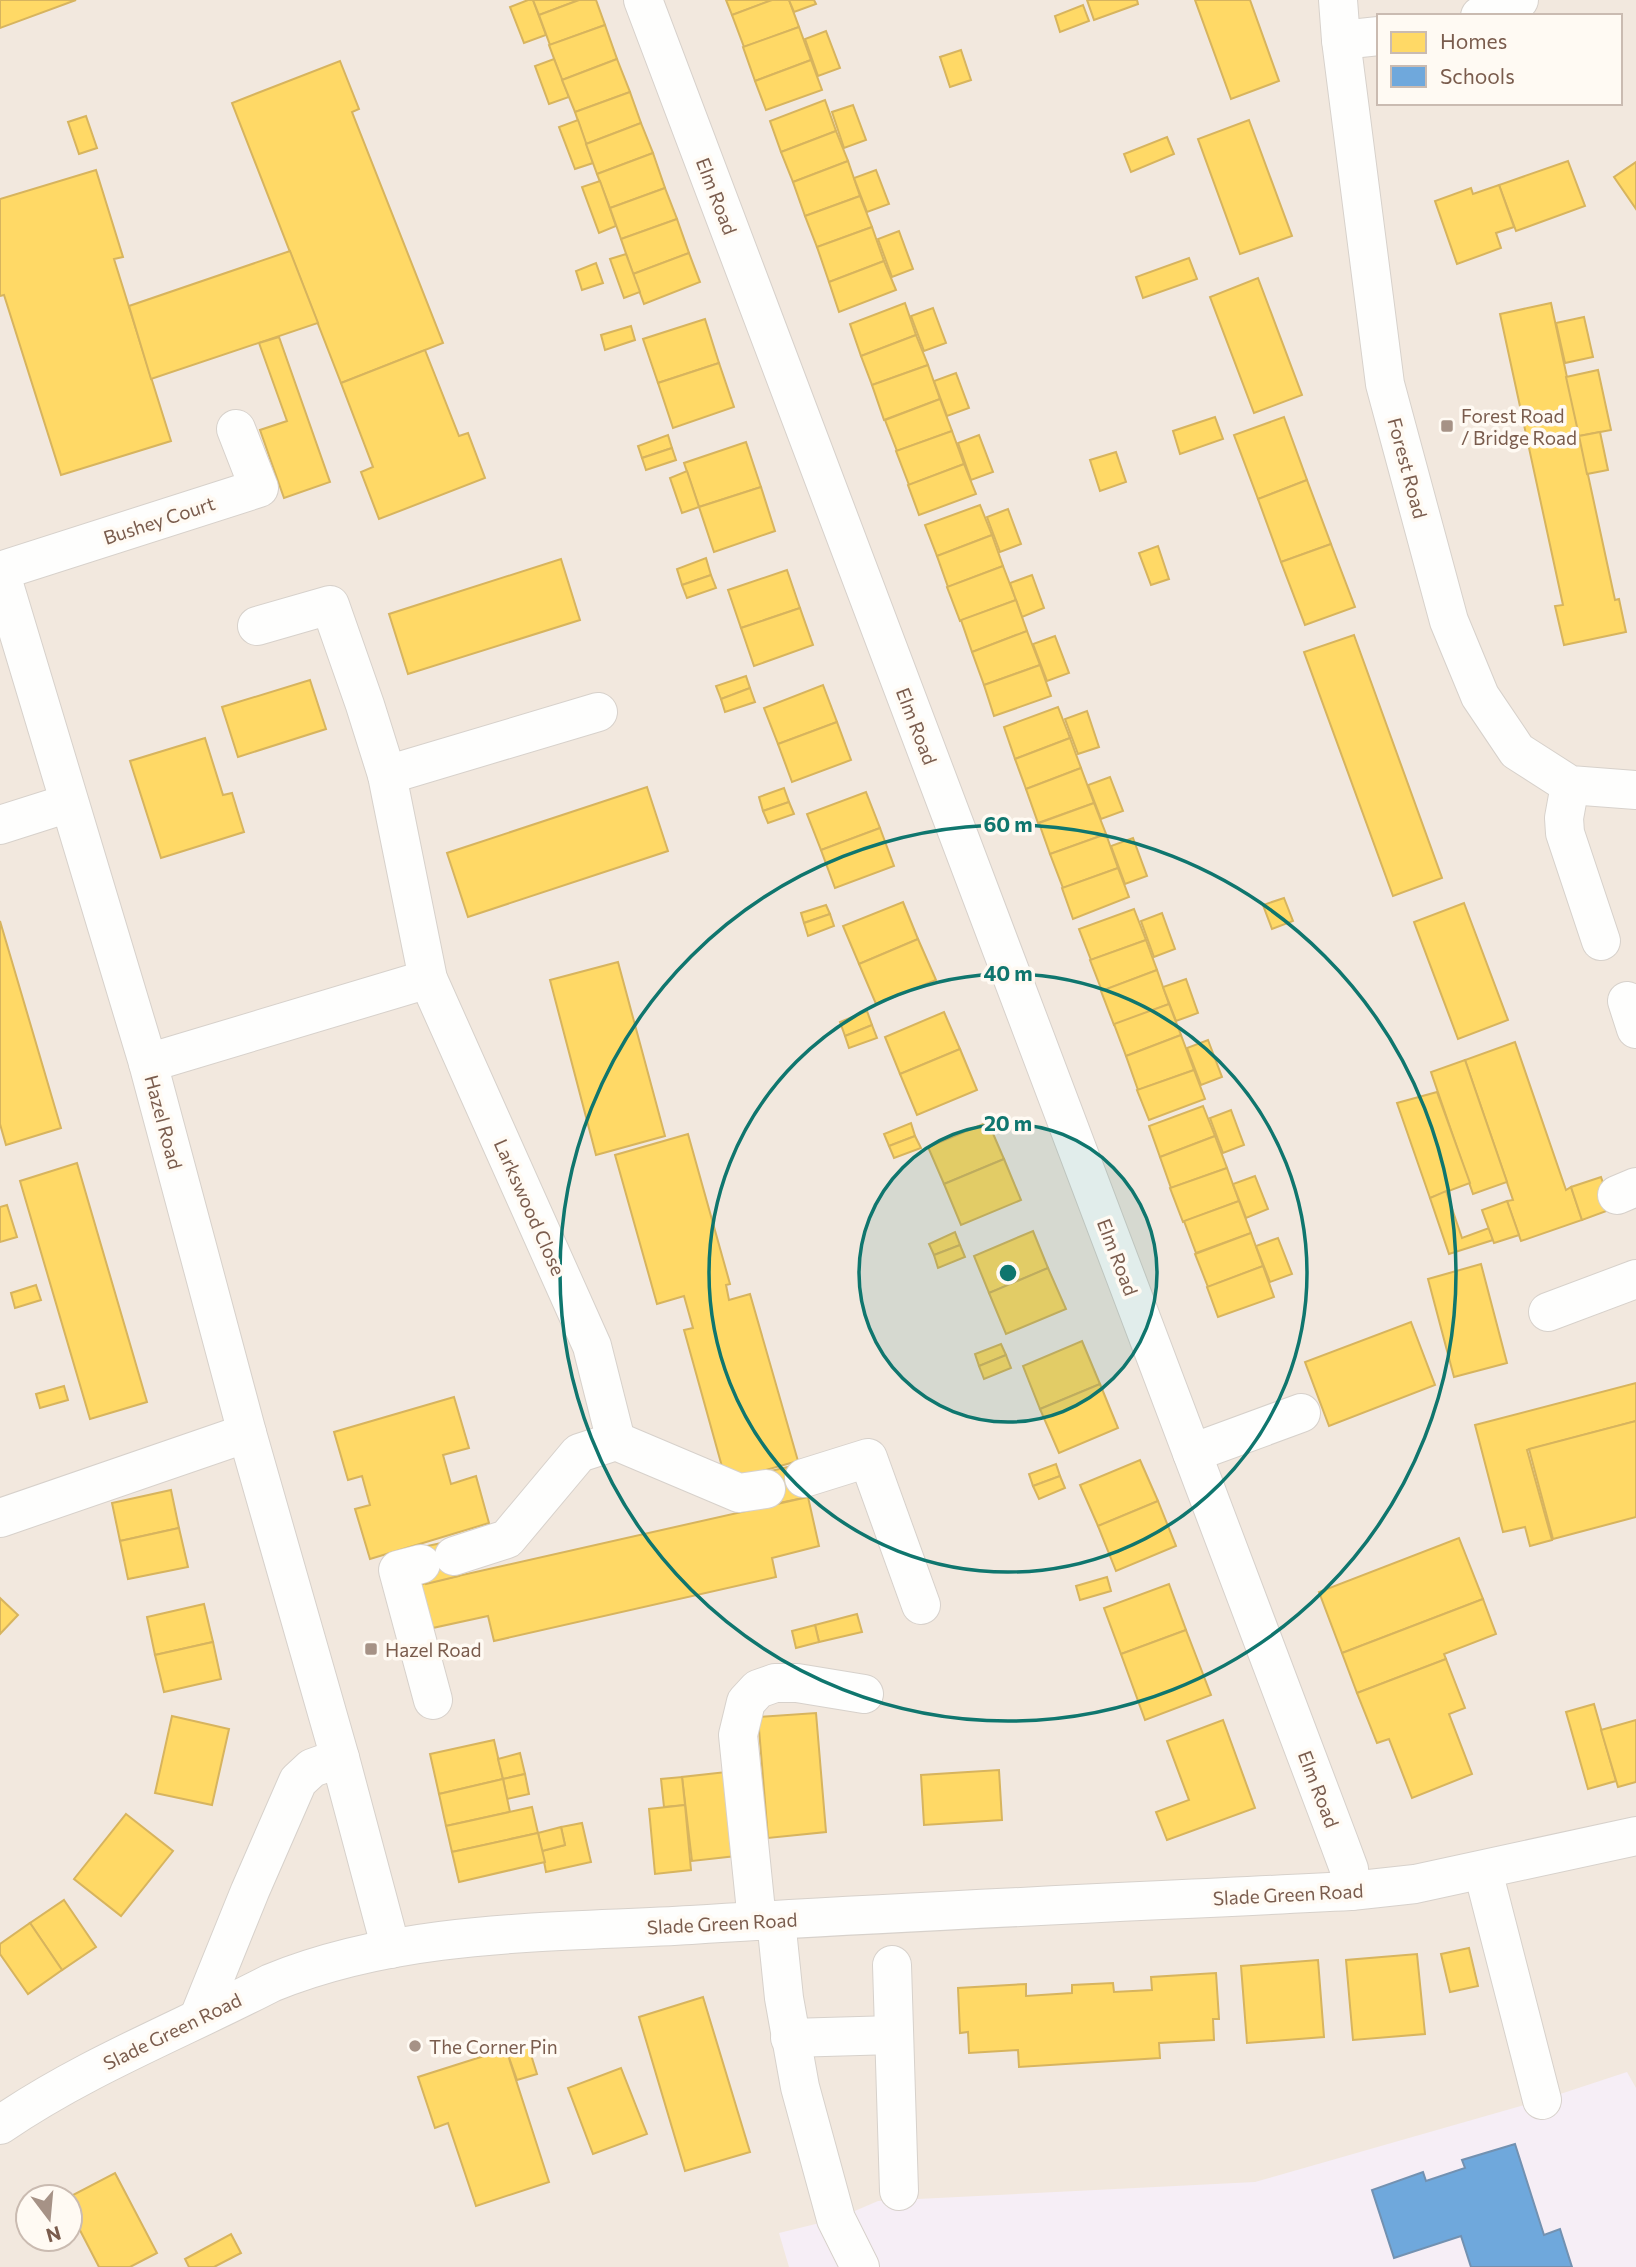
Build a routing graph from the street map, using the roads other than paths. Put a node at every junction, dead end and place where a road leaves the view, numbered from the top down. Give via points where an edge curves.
1 (643, 0) edge
2 (1338, 0) edge
3 (1520, 0) edge
4 (1484, 14) edge
5 (1377, 36) edge
6 (1341, 40) junction
7 (236, 429) dead end
8 (0, 571) edge
9 (257, 626) dead end
10 (598, 712) dead end
11 (387, 775) junction
12 (1570, 785) junction
13 (1636, 790) edge
14 (69, 803) junction
15 (0, 825) edge
16 (1601, 941) dead end
17 (428, 979) junction
18 (148, 1063) junction
19 (1636, 1279) edge
20 (1548, 1311) dead end
21 (1301, 1413) dead end
22 (247, 1433) junction
23 (616, 1441) junction
24 (1192, 1453) junction
25 (804, 1478) dead end
26 (766, 1489) dead end
27 (0, 1518) edge
28 (921, 1605) dead end
29 (864, 1694) dead end
30 (433, 1700) dead end
31 (340, 1758) junction
32 (1636, 1836) edge
33 (1483, 1871) junction
34 (1351, 1891) junction
35 (766, 1920) junction
36 (391, 1949) junction
37 (892, 1965) dead end
38 (199, 2017) junction
39 (894, 2035) junction
40 (790, 2038) junction
41 (1542, 2101) dead end
42 (0, 2125) edge
43 (899, 2190) dead end
44 (860, 2267) edge

1 - 24 street, Elm Road
2 - 6 street, Forest Road
3 - 4 street
5 - 6 street
6 - 12 street, Forest Road via 1385,384 1449,621 1480,696 1517,751
7 - 8 street, Bushey Court via 259,488
8 - 14 street, Hazel Road
9 - 11 street, Larkswood Close via 330,605
10 - 11 street
11 - 17 street, Larkswood Close
12 - 13 street, Forest Road
12 - 16 street via 1565,833
14 - 15 street
14 - 18 street, Hazel Road
17 - 18 street
17 - 23 street, Larkswood Close via 592,1346
18 - 22 street, Hazel Road
19 - 20 street
21 - 24 street
22 - 27 street
22 - 31 street, Hazel Road
23 - 26 street via 738,1493
23 - 30 street via 579,1453 507,1539 398,1570
24 - 34 street, Elm Road via 1349,1869
25 - 28 street via 868,1458
29 - 35 street via 775,1683 758,1689 746,1702 738,1735
31 - 36 street, Hazel Road
31 - 38 street via 312,1768 298,1781
32 - 33 street, Slade Green Road
33 - 34 street, Slade Green Road
33 - 41 street
34 - 35 street, Slade Green Road
35 - 36 street, Slade Green Road via 493,1937
35 - 40 street
36 - 38 street, Slade Green Road via 299,1971
37 - 39 street
38 - 42 street, Slade Green Road via 84,2074
39 - 40 street
39 - 43 street
40 - 44 street via 836,2219

